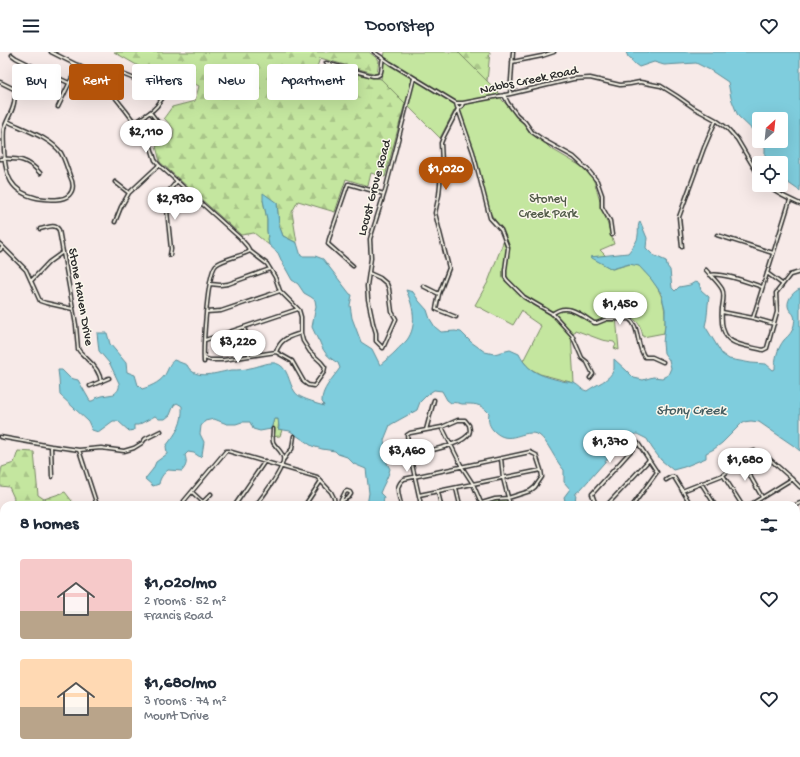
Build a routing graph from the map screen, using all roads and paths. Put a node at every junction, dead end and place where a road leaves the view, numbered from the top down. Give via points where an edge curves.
1 (51, 52) edge
2 (374, 52) edge
3 (513, 52) edge
4 (554, 52) edge
5 (12, 55) dead end
6 (383, 58) junction
7 (512, 62) junction
8 (326, 63) dead end
9 (28, 64) edge
10 (76, 64) edge
11 (414, 78) junction
12 (61, 79) edge
13 (0, 82) edge
14 (69, 83) joint
15 (12, 88) edge
16 (510, 94) junction
17 (504, 95) junction
18 (15, 100) edge
19 (117, 100) edge
20 (161, 100) edge
21 (456, 103) junction
22 (463, 103) junction
23 (58, 107) dead end
24 (458, 108) junction
25 (150, 112) junction
26 (716, 120) junction
27 (7, 121) junction
28 (135, 123) junction
29 (160, 126) dead end
30 (0, 159) edge
31 (5, 159) junction
32 (752, 164) edge
33 (159, 165) junction
34 (40, 173) dead end
35 (115, 182) dead end
36 (177, 182) junction
37 (775, 192) edge
38 (130, 193) junction
39 (384, 194) junction
40 (790, 200) junction
41 (800, 204) edge
42 (115, 222) dead end
43 (40, 229) dead end
44 (612, 235) dead end
45 (717, 235) dead end
46 (0, 244) edge
47 (3, 247) junction
48 (682, 247) dead end
49 (0, 250) edge
50 (250, 251) junction
51 (63, 252) junction
52 (773, 253) junction
53 (170, 255) dead end
54 (353, 266) dead end
55 (270, 269) junction
56 (706, 270) dead end
57 (800, 272) edge
58 (369, 273) junction
59 (767, 273) junction
60 (710, 275) junction
61 (31, 281) junction
62 (210, 284) junction
63 (782, 284) junction
64 (423, 286) dead end
65 (762, 287) junction
66 (280, 291) junction
67 (439, 294) junction
68 (73, 309) junction
69 (298, 309) junction
70 (206, 312) junction
71 (722, 312) junction
72 (552, 314) junction
73 (456, 317) dead end
74 (753, 318) junction
75 (774, 324) junction
76 (244, 328) junction
77 (301, 333) junction
78 (205, 340) junction
79 (276, 352) junction
80 (249, 356) junction
81 (204, 358) junction
82 (204, 362) dead end
83 (663, 362) dead end
84 (109, 378) dead end
85 (590, 378) dead end
86 (101, 382) junction
87 (90, 386) dead end
88 (434, 400) dead end
89 (442, 427) junction
90 (273, 429) dead end
91 (426, 430) junction
92 (160, 431) dead end
93 (294, 436) dead end
94 (0, 438) edge
95 (452, 445) junction
96 (51, 446) junction
97 (79, 450) junction
98 (410, 455) junction
99 (501, 458) junction
100 (284, 460) junction
101 (649, 460) junction
102 (741, 460) junction
103 (265, 462) junction
104 (282, 466) junction
105 (462, 467) junction
106 (541, 470) junction
107 (723, 475) junction
108 (52, 477) dead end
109 (415, 477) junction
110 (504, 478) junction
111 (792, 479) junction
112 (666, 480) dead end
113 (321, 481) junction
114 (701, 482) junction
115 (473, 484) junction
116 (800, 487) edge
117 (456, 488) junction
118 (682, 491) junction
119 (192, 492) junction
120 (438, 492) junction
121 (211, 494) dead end
122 (419, 496) junction
123 (762, 497) junction
124 (508, 498) junction
125 (96, 501) edge
126 (184, 501) dead end
127 (202, 501) edge
128 (204, 501) edge
129 (238, 501) edge
130 (259, 501) edge
131 (308, 501) edge
132 (334, 501) edge
133 (341, 501) edge
134 (342, 501) edge
135 (400, 501) edge
136 (420, 501) edge
137 (440, 501) edge
138 (459, 501) edge
139 (481, 501) edge
140 (490, 501) edge
141 (509, 501) edge
142 (595, 501) edge
143 (611, 501) edge
144 (636, 501) edge
145 (688, 501) edge
146 (713, 501) edge
147 (739, 501) edge
148 (756, 501) edge

1 - 10 street
2 - 6 street
3 - 7 street
4 - 7 street
5 - 9 street
6 - 8 street via 381,73 378,76
6 - 11 street
7 - 16 street
11 - 21 street
11 - 39 street, Locust Grove Road
12 - 14 street
13 - 15 street
14 - 23 street
16 - 17 street, Nabbs Creek Road
16 - 26 street, Nabbs Creek Road via 573,79 590,78 620,85 640,82 661,86
17 - 22 street, Nabbs Creek Road
17 - 44 street via 532,132 574,157 597,181 602,195 602,207 610,221
18 - 27 street
19 - 28 street
20 - 25 street
21 - 22 street, Nabbs Creek Road
21 - 24 street
22 - 24 street
24 - 67 street via 441,141 442,163 435,213 449,268
24 - 72 street via 490,218 501,230 508,248 505,277 524,297
25 - 28 street
25 - 29 street
26 - 32 street, Nabbs Creek Road via 737,139
26 - 48 street via 679,217
27 - 31 street via 4,128
27 - 31 street via 47,140 58,149 64,158 72,182 71,192 59,199 38,198 26,194 14,186 9,178
28 - 33 street
30 - 31 street
31 - 34 street via 26,161
33 - 36 street
33 - 38 street
35 - 38 street
36 - 50 street via 240,238
36 - 53 street via 168,192 166,201
37 - 40 street
38 - 42 street
39 - 54 street via 348,184 328,244
39 - 58 street, Locust Grove Road via 370,239
40 - 41 street
40 - 52 street
43 - 51 street, Stone Haven Drive via 58,227
45 - 52 street
46 - 47 street
47 - 49 street
47 - 61 street via 24,268
50 - 55 street via 263,260
50 - 62 street via 216,264
51 - 61 street
51 - 68 street, Stone Haven Drive
52 - 59 street
55 - 62 street via 228,284
55 - 66 street
56 - 60 street
57 - 63 street via 790,275
58 - 58 street, Locust Grove Road via 369,305 376,341 383,348 396,319 392,312 387,284
59 - 63 street
59 - 65 street
60 - 65 street via 720,274
60 - 71 street via 723,290
61 - 68 street via 41,302
62 - 70 street
63 - 75 street via 776,293 777,312
64 - 67 street
65 - 74 street
66 - 69 street
66 - 70 street via 221,311
67 - 73 street via 436,309
68 - 86 street, Stone Haven Drive via 78,350 101,376
69 - 76 street
69 - 77 street
70 - 78 street
71 - 74 street
71 - 75 street via 722,326 727,338 763,350 767,348
72 - 83 street via 566,308 594,323 607,319 629,319 634,323 641,353 645,357
72 - 85 street via 572,336 593,374
74 - 75 street
76 - 78 street
76 - 80 street via 248,338
77 - 79 street via 283,340
77 - 79 street via 308,349 325,367 314,386 304,382 292,360
78 - 81 street
79 - 80 street
80 - 81 street via 218,360
81 - 82 street
84 - 86 street
86 - 87 street
88 - 91 street
89 - 91 street
89 - 95 street
89 - 95 street via 458,420 465,420 469,425 470,432 467,437
90 - 100 street via 273,441
91 - 98 street via 407,435
92 - 97 street via 134,448 124,451 101,448
93 - 100 street via 292,449
94 - 96 street
95 - 98 street
95 - 105 street
96 - 97 street
96 - 108 street
97 - 125 street
98 - 109 street
99 - 105 street
99 - 106 street via 530,452 536,454
99 - 110 street
100 - 104 street
101 - 142 street via 638,443 592,494
101 - 143 street
101 - 144 street via 657,472
102 - 107 street
102 - 111 street via 755,450 764,454
102 - 123 street
103 - 104 street
103 - 119 street via 226,451
103 - 129 street
104 - 113 street via 313,475
104 - 130 street
105 - 109 street
105 - 115 street
106 - 110 street
106 - 124 street via 542,477 535,487
107 - 114 street
107 - 147 street
109 - 122 street
109 - 135 street via 399,483 397,487
110 - 115 street
110 - 124 street
111 - 116 street
111 - 123 street
112 - 118 street via 674,477
113 - 131 street
113 - 132 street via 331,492
114 - 118 street
114 - 146 street
115 - 117 street
115 - 139 street
117 - 120 street
117 - 138 street
118 - 145 street
119 - 126 street
119 - 127 street
120 - 122 street
120 - 137 street
121 - 128 street
122 - 136 street
123 - 148 street
124 - 140 street
124 - 141 street
133 - 134 street via 347,491 350,492 350,496

